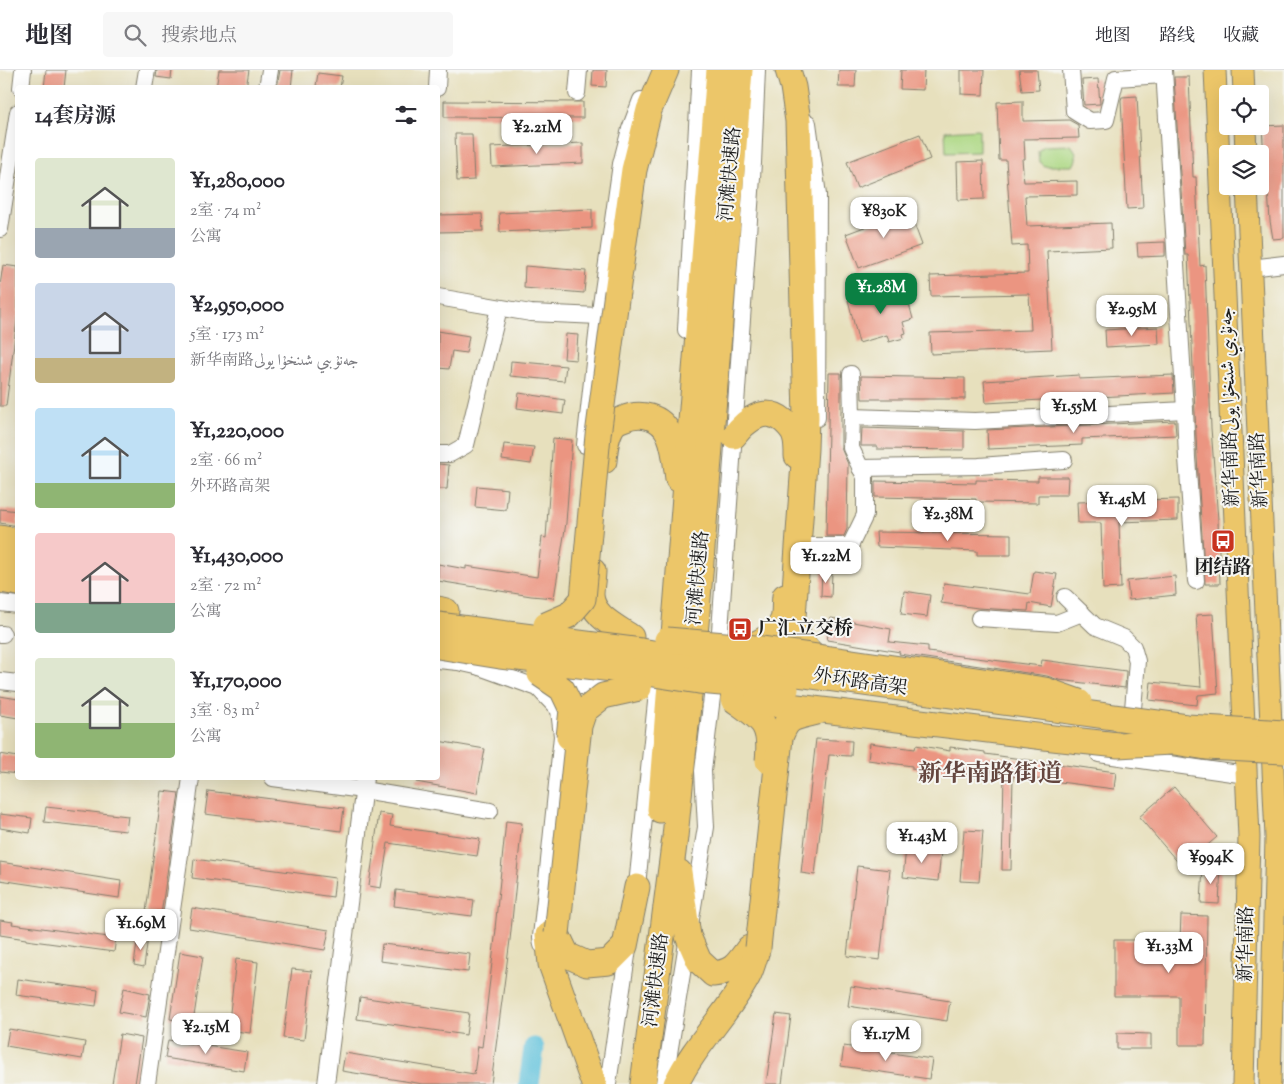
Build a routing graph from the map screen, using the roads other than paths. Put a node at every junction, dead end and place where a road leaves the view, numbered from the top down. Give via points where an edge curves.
1 (23, 70) edge
2 (147, 70) edge
3 (270, 70) edge
4 (438, 70) edge
5 (579, 70) edge
6 (652, 70) edge
7 (666, 70) edge
8 (700, 70) edge
9 (719, 70) edge
10 (740, 70) edge
11 (757, 70) edge
12 (788, 70) edge
13 (798, 70) edge
14 (1072, 70) edge
15 (1215, 70) edge
16 (1243, 70) edge
17 (1164, 72) edge
18 (21, 85) edge
19 (144, 85) edge
20 (268, 85) edge
21 (437, 85) edge
22 (1244, 85) edge
23 (577, 93) dead end
24 (15, 137) edge
25 (8, 194) edge
26 (1247, 195) edge
27 (0, 229) edge
28 (1284, 264) edge
29 (1250, 268) junction
30 (440, 297) edge
31 (499, 308) junction
32 (599, 316) junction
33 (851, 374) dead end
34 (1186, 410) junction
35 (852, 417) junction
36 (741, 428) junction
37 (440, 454) edge
38 (1064, 460) dead end
39 (860, 468) junction
40 (678, 483) junction
41 (0, 538) edge
42 (15, 540) edge
43 (0, 544) edge
44 (15, 546) edge
45 (810, 546) junction
46 (0, 559) edge
47 (15, 562) edge
48 (0, 580) edge
49 (1196, 580) dead end
50 (15, 582) edge
51 (0, 592) edge
52 (15, 594) edge
53 (1065, 597) dead end
54 (0, 603) edge
55 (15, 605) edge
56 (1082, 613) junction
57 (440, 614) edge
58 (440, 614) edge
59 (979, 618) dead end
60 (555, 629) junction
61 (720, 631) junction
62 (631, 637) junction
63 (662, 638) junction
64 (440, 646) edge
65 (748, 647) junction
66 (440, 655) edge
67 (816, 657) junction
68 (440, 660) edge
69 (474, 666) junction
70 (540, 674) junction
71 (853, 675) junction
72 (0, 681) edge
73 (15, 683) edge
74 (639, 688) junction
75 (733, 699) junction
76 (825, 710) junction
77 (655, 711) junction
78 (711, 713) junction
79 (1127, 713) junction
80 (1244, 722) junction
81 (1280, 728) edge
82 (1173, 742) junction
83 (1284, 750) edge
84 (1246, 775) junction
85 (1279, 775) edge
86 (191, 780) edge
87 (303, 780) edge
88 (364, 784) edge
89 (490, 811) dead end
90 (674, 837) junction
91 (637, 887) junction
92 (553, 934) junction
93 (688, 936) junction
94 (753, 948) junction
95 (561, 993) junction
96 (1244, 1061) junction
97 (1271, 1062) junction
98 (147, 1084) edge
99 (326, 1084) edge
100 (594, 1084) edge
101 (608, 1084) edge
102 (628, 1084) edge
103 (644, 1084) edge
104 (664, 1084) edge
105 (676, 1084) edge
106 (1243, 1084) edge
107 (1270, 1084) edge

1 - 18 street
2 - 19 street
3 - 20 street
4 - 21 street
5 - 23 street
6 - 32 street via 621,164
7 - 60 highway, bridge via 649,110 634,170 598,435 584,599
8 - 40 street
9 - 102 highway, 河滩快速路 via 664,762 644,973
10 - 90 highway, 河滩快速路 via 696,624
11 - 36 street
12 - 67 highway via 798,122 806,441 793,617 796,632 806,650
13 - 45 street via 818,195 817,460
14 - 17 street via 1074,111 1090,121 1106,120 1116,78
15 - 80 main road, 新华南路جەنۇبىي شىنخۇا يولى
16 - 22 main road
17 - 34 street
24 - 25 street
25 - 27 street
26 - 29 main road, 新华南路
28 - 29 street
29 - 81 main road, 新华南路
30 - 31 street
31 - 32 street
31 - 37 street via 466,445 450,454
32 - 60 street via 572,592
33 - 35 street
34 - 35 street via 975,421
34 - 49 street
35 - 39 street via 852,448
36 - 61 street
36 - 65 highway via 762,414 777,416 792,428 796,439 797,468 783,620 775,632
38 - 39 street via 979,466
39 - 45 street via 865,477 864,515 850,546
40 - 62 highway via 669,433 660,422 646,415 630,416 614,423 606,449 591,596 595,610
40 - 63 street
41 - 42 highway
43 - 44 street
45 - 71 street via 803,627 823,654
46 - 47 highway
48 - 50 highway
51 - 52 highway
53 - 56 street
54 - 55 street
56 - 59 street via 1057,623
56 - 79 street via 1095,626 1124,638 1133,648 1137,661
57 - 60 highway
58 - 79 highway, 外环路高架, bridge via 711,662
60 - 62 highway
60 - 63 street via 648,644
61 - 71 street via 729,646 756,663
61 - 78 street
62 - 65 highway, bridge
63 - 77 street
64 - 82 highway, 外环路高架, bridge via 1032,720
65 - 67 highway, bridge
66 - 70 highway
67 - 79 highway, bridge via 1046,690
68 - 69 street
69 - 77 street via 638,693 646,697
69 - 95 street via 538,688 559,710 562,736 541,937 543,969
70 - 74 highway, bridge
70 - 92 highway, bridge via 562,689 572,710
71 - 79 street
72 - 73 street
74 - 75 highway
74 - 92 highway, bridge via 602,696 584,711 579,726
75 - 76 highway, bridge
75 - 94 highway, bridge via 764,724 769,737
76 - 82 highway, bridge via 1118,745
76 - 94 highway, bridge via 791,719 784,726 780,738
77 - 91 street
78 - 84 street via 746,705
78 - 93 street via 703,771 706,827
79 - 80 street
79 - 81 highway, 外环路高架, bridge via 1187,727
80 - 81 main road
80 - 84 main road, 新华南路جەنۇبىي شىنخۇا يولى
81 - 85 main road, 新华南路
82 - 83 highway, 外环路高架, bridge via 1206,747
84 - 85 main road
84 - 96 main road, 新华南路 via 1249,837
85 - 97 main road, 新华南路
86 - 98 street
87 - 88 street
88 - 89 street
88 - 99 street
90 - 93 highway
90 - 103 highway, 河滩快速路
91 - 92 highway via 625,946 609,962 587,964 567,956
91 - 101 street
92 - 95 highway via 551,964
93 - 94 highway via 699,961 713,974 725,973
93 - 104 street
94 - 105 highway via 749,975 684,1065
95 - 100 highway
96 - 97 main road
96 - 106 main road, 新华南路
97 - 107 main road, 新华南路

